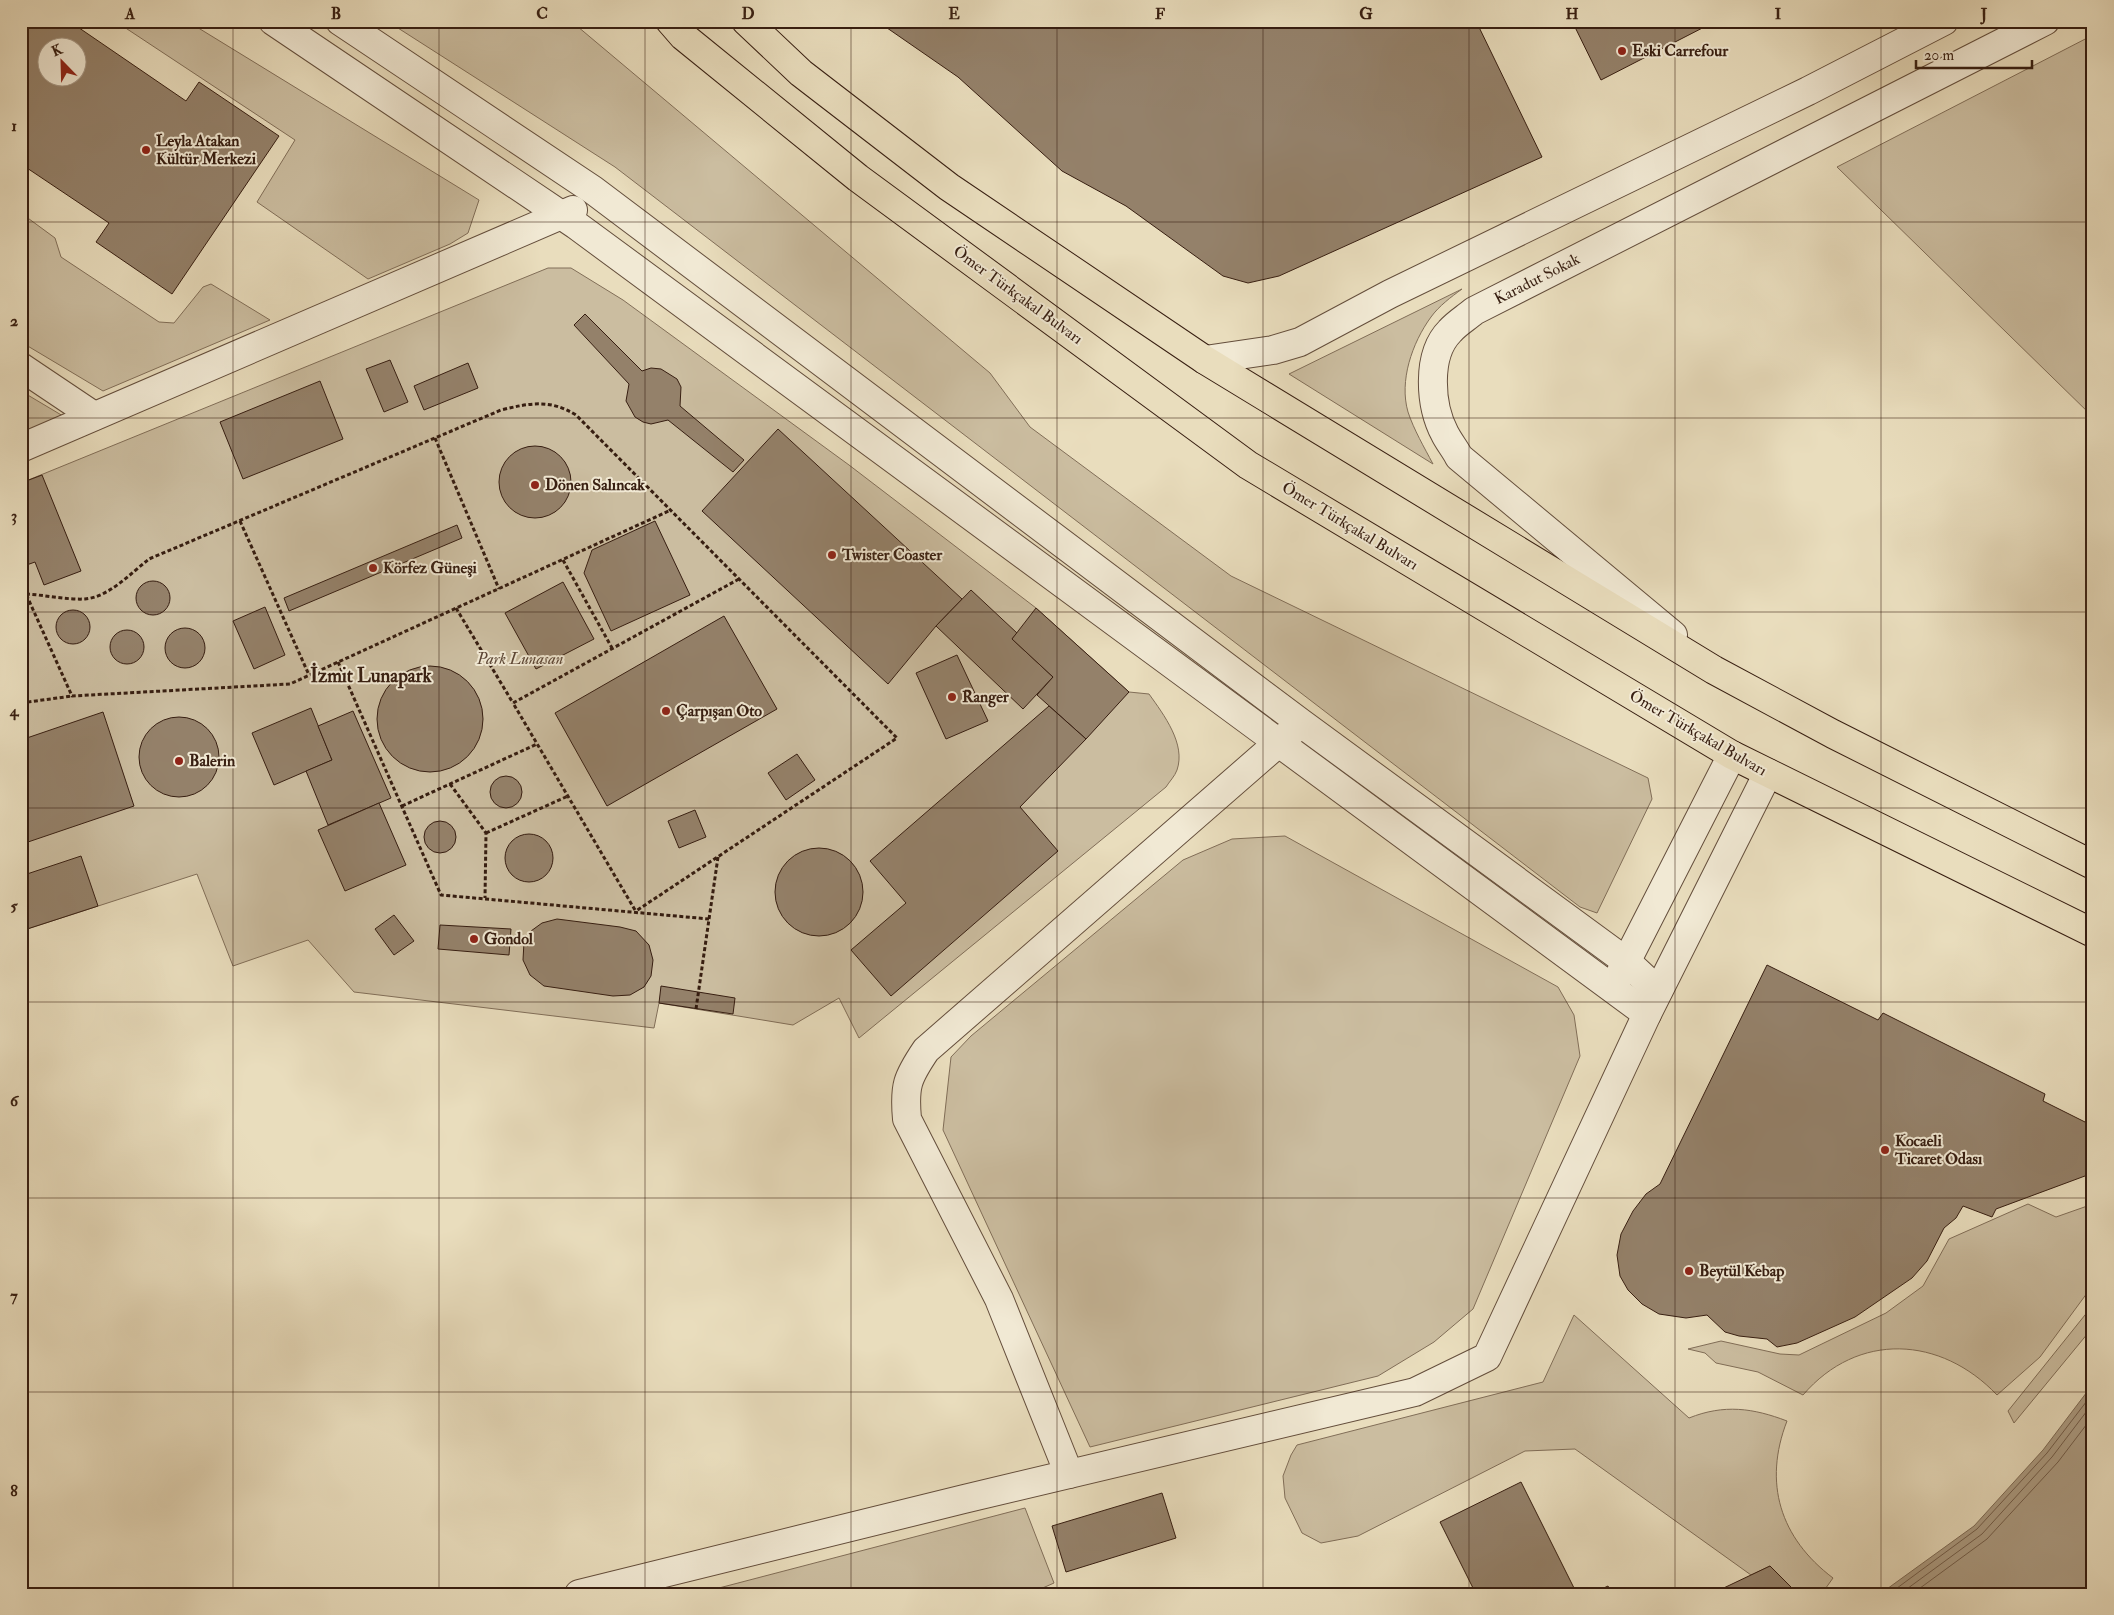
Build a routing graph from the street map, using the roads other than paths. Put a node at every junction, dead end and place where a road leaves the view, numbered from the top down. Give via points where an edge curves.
1 (273, 21) edge
2 (340, 21) edge
3 (746, 21) edge
4 (1944, 21) edge
5 (2046, 21) edge
6 (672, 26) edge
7 (602, 197) junction
8 (560, 216) junction
9 (1205, 360) junction
10 (21, 367) edge
11 (94, 416) junction
12 (21, 448) edge
13 (1714, 670) junction
14 (1301, 723) junction
15 (1278, 743) junction
16 (1732, 755) junction
17 (1768, 773) junction
18 (2093, 865) edge
19 (2093, 933) edge
20 (1627, 962) junction
21 (1613, 989) junction
22 (1652, 1002) junction
23 (1633, 1044) junction
24 (1069, 1474) junction
25 (579, 1594) edge

1 - 8 street
2 - 7 street
3 - 9 main road via 801,73 949,187
4 - 9 street via 1799,96 1390,294 1300,342 1273,350
5 - 13 street, Karadut Sokak via 1474,311 1449,332 1438,353 1433,377 1435,404 1444,432 1459,457
6 - 16 main road, Ömer Türkçakal Bulvarı via 858,178 1248,465
7 - 8 street
7 - 14 street
8 - 11 street
8 - 15 street
9 - 13 main road
10 - 11 street
11 - 12 street
13 - 18 main road
14 - 15 street
14 - 20 street
15 - 21 street
15 - 24 street via 926,1050 911,1072 905,1094 907,1119 1000,1299
16 - 17 main road, Ömer Türkçakal Bulvarı
16 - 20 street
17 - 19 main road, Ömer Türkçakal Bulvarı
17 - 22 street
20 - 21 street
20 - 22 street
21 - 22 street
21 - 23 street
22 - 23 street
23 - 24 street via 1487,1358 1415,1392
24 - 25 street

